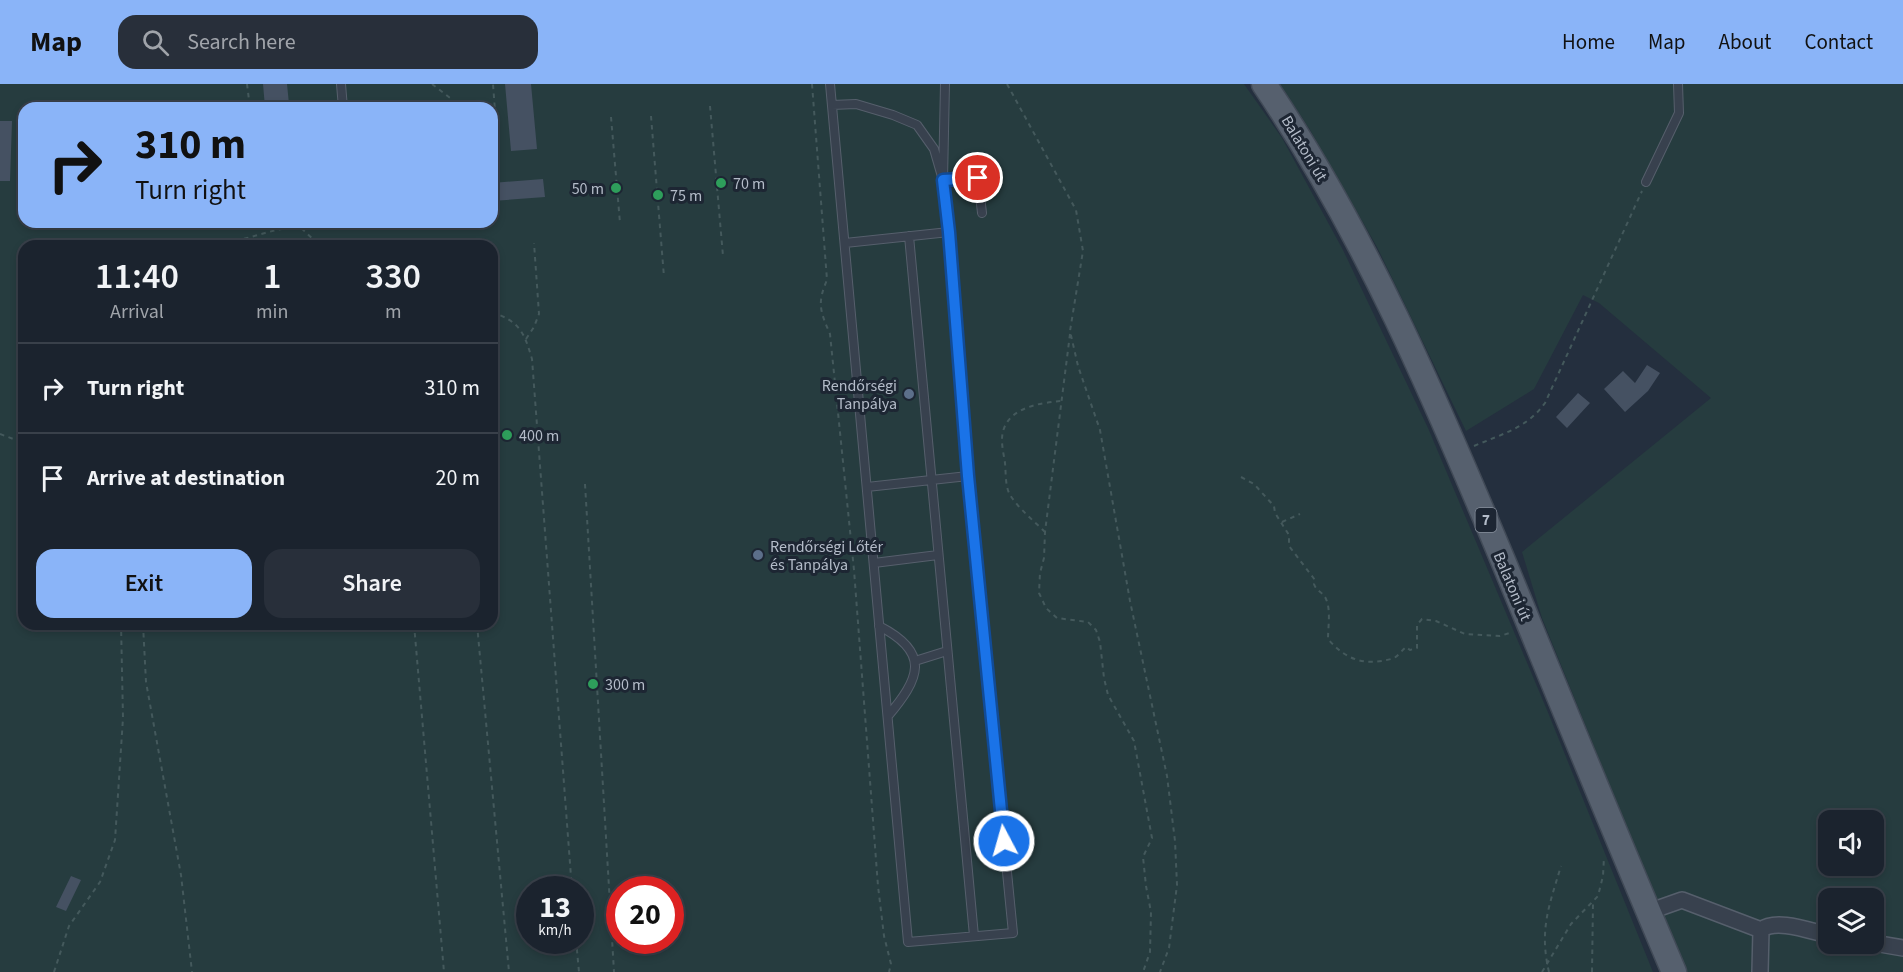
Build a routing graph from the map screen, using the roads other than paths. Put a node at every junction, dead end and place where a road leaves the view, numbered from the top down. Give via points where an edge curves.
1 (341, 84) edge
2 (830, 84) edge
3 (945, 84) edge
4 (1264, 84) edge
5 (1678, 84) edge
6 (342, 102) edge
7 (832, 105) junction
8 (943, 180) junction
9 (1646, 182) road end
10 (982, 213) dead end
11 (949, 232) junction
12 (909, 236) junction
13 (845, 243) junction
14 (968, 476) junction
15 (931, 480) junction
16 (867, 487) junction
17 (938, 555) junction
18 (874, 563) junction
19 (879, 626) junction
20 (947, 651) junction
21 (915, 661) junction
22 (888, 716) junction
23 (1648, 912) junction
24 (1761, 930) junction
25 (1818, 933) edge
26 (974, 936) junction
27 (1884, 945) edge
28 (1903, 948) edge
29 (1674, 972) edge
30 (1760, 972) edge

1 - 6 lane
2 - 7 lane
3 - 8 lane
4 - 23 main road, Balatoni út / 7 via 1316,165 1411,346
5 - 9 lane via 1679,113
7 - 8 lane via 856,104 917,125 934,149
7 - 13 lane
8 - 10 lane via 978,178
8 - 11 lane
11 - 12 lane
11 - 14 lane
12 - 13 lane
12 - 15 lane
13 - 16 lane
14 - 15 lane
14 - 26 lane via 1013,933
15 - 16 lane
15 - 17 lane
16 - 18 lane
17 - 18 lane
17 - 20 lane
18 - 19 lane
19 - 21 lane via 908,645
19 - 22 lane
20 - 21 lane
20 - 26 lane
21 - 22 lane via 914,677 906,695
22 - 26 lane via 908,942
23 - 24 street via 1682,900
23 - 29 main road, Balatoni út / 7
24 - 25 street via 1778,924
24 - 30 street
27 - 28 street

